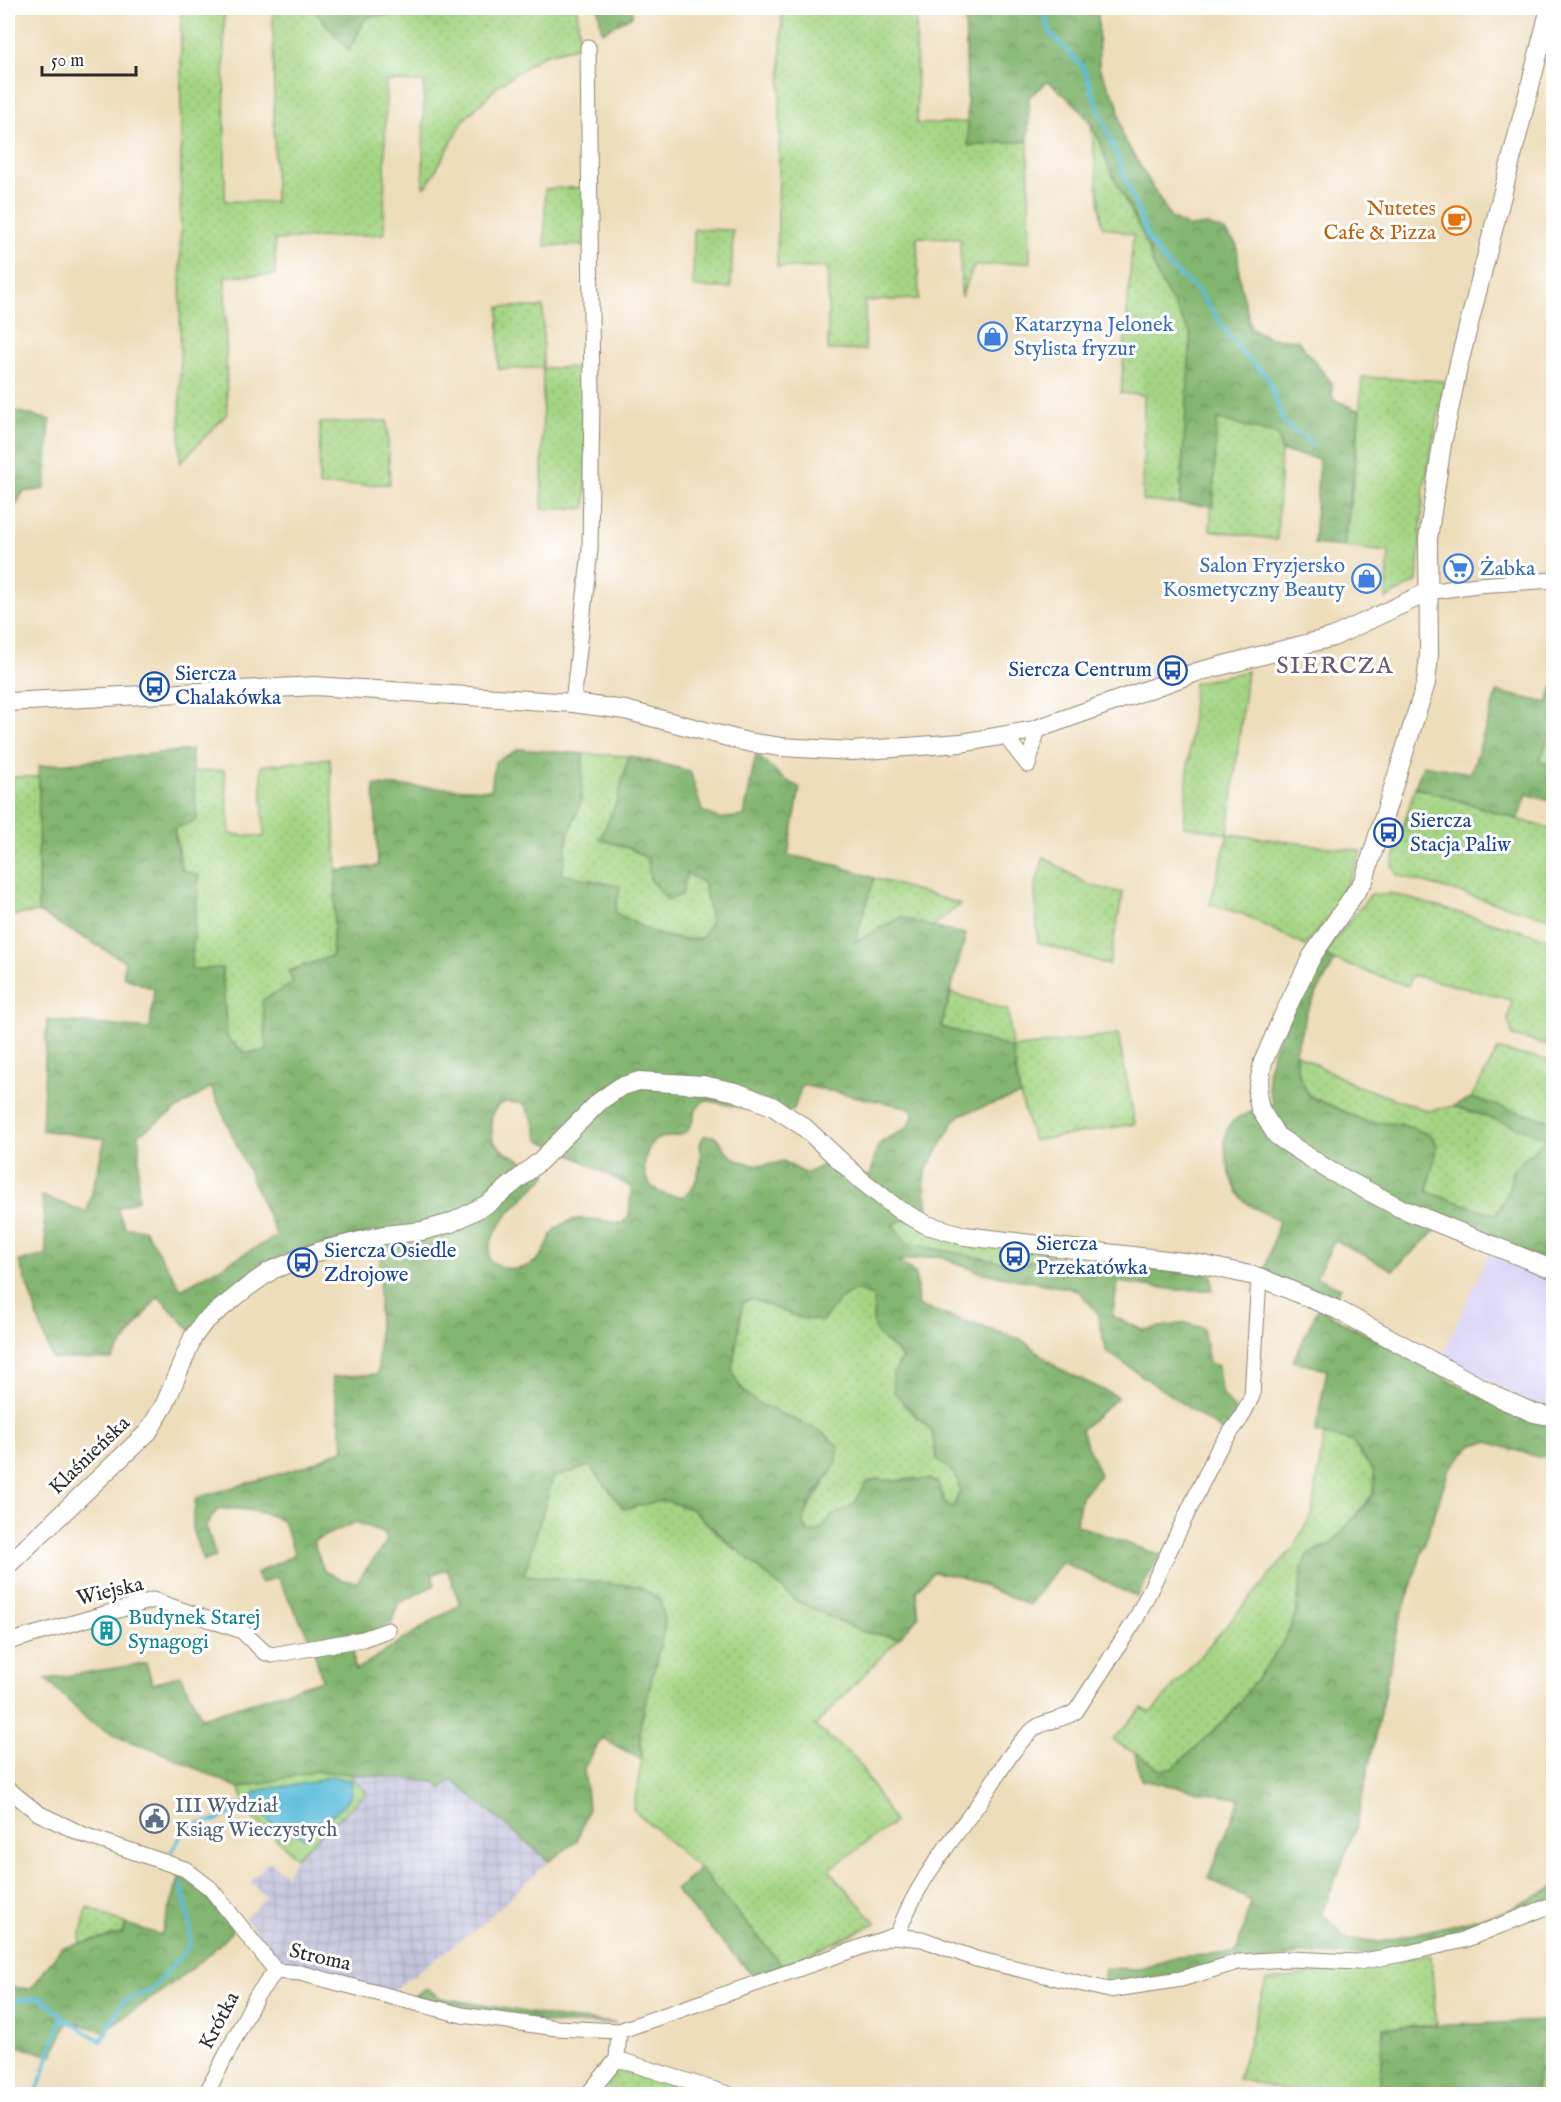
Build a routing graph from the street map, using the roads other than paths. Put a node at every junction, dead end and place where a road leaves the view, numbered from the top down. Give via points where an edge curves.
1 (1550, 8) edge
2 (588, 47) dead end
3 (1554, 580) edge
4 (1428, 592) junction
5 (8, 702) edge
6 (573, 703) junction
7 (1038, 728) junction
8 (1006, 737) junction
9 (1554, 1270) edge
10 (1259, 1277) junction
11 (1554, 1417) edge
12 (8, 1565) edge
13 (388, 1630) dead end
14 (8, 1642) edge
15 (8, 1790) edge
16 (1554, 1904) edge
17 (897, 1936) junction
18 (276, 1971) junction
19 (619, 2031) junction
20 (617, 2059) junction
21 (206, 2094) edge
22 (588, 2094) edge
23 (728, 2094) edge

1 - 4 street via 1451,396 1432,502
2 - 6 street via 590,550
3 - 4 street
4 - 7 street via 1324,640 1191,674
4 - 9 street via 1426,683 1364,880 1299,981 1263,1062 1258,1102 1277,1136 1322,1166 1400,1208
5 - 6 street via 315,686
6 - 8 street via 625,710 747,742 816,750 902,749
7 - 8 street
7 - 8 street via 1028,765
10 - 11 street, Klaśnieńska via 1338,1310 1502,1399
10 - 12 street, Klaśnieńska via 1200,1264 965,1236 927,1225 899,1210 804,1126 772,1106 703,1085 639,1081 620,1087 600,1101 539,1162 489,1203 422,1231 384,1235 320,1251 272,1270 204,1322 148,1432
10 - 17 street via 1252,1396 1219,1448 1136,1619 1076,1711 1068,1718 1032,1731 1004,1767 936,1861
13 - 14 street, Wiejska via 363,1639 272,1655 242,1631 153,1600
15 - 18 street, Stroma via 38,1813 84,1835 185,1869 210,1888
16 - 17 street via 1464,1940 1408,1953 1358,1962 1238,1962 1181,1979 1110,1990 976,1959 922,1939
17 - 19 street
18 - 19 street, Stroma via 300,1973 489,2020
18 - 21 street, Krótka via 257,1995
19 - 20 street
20 - 22 street
20 - 23 street

